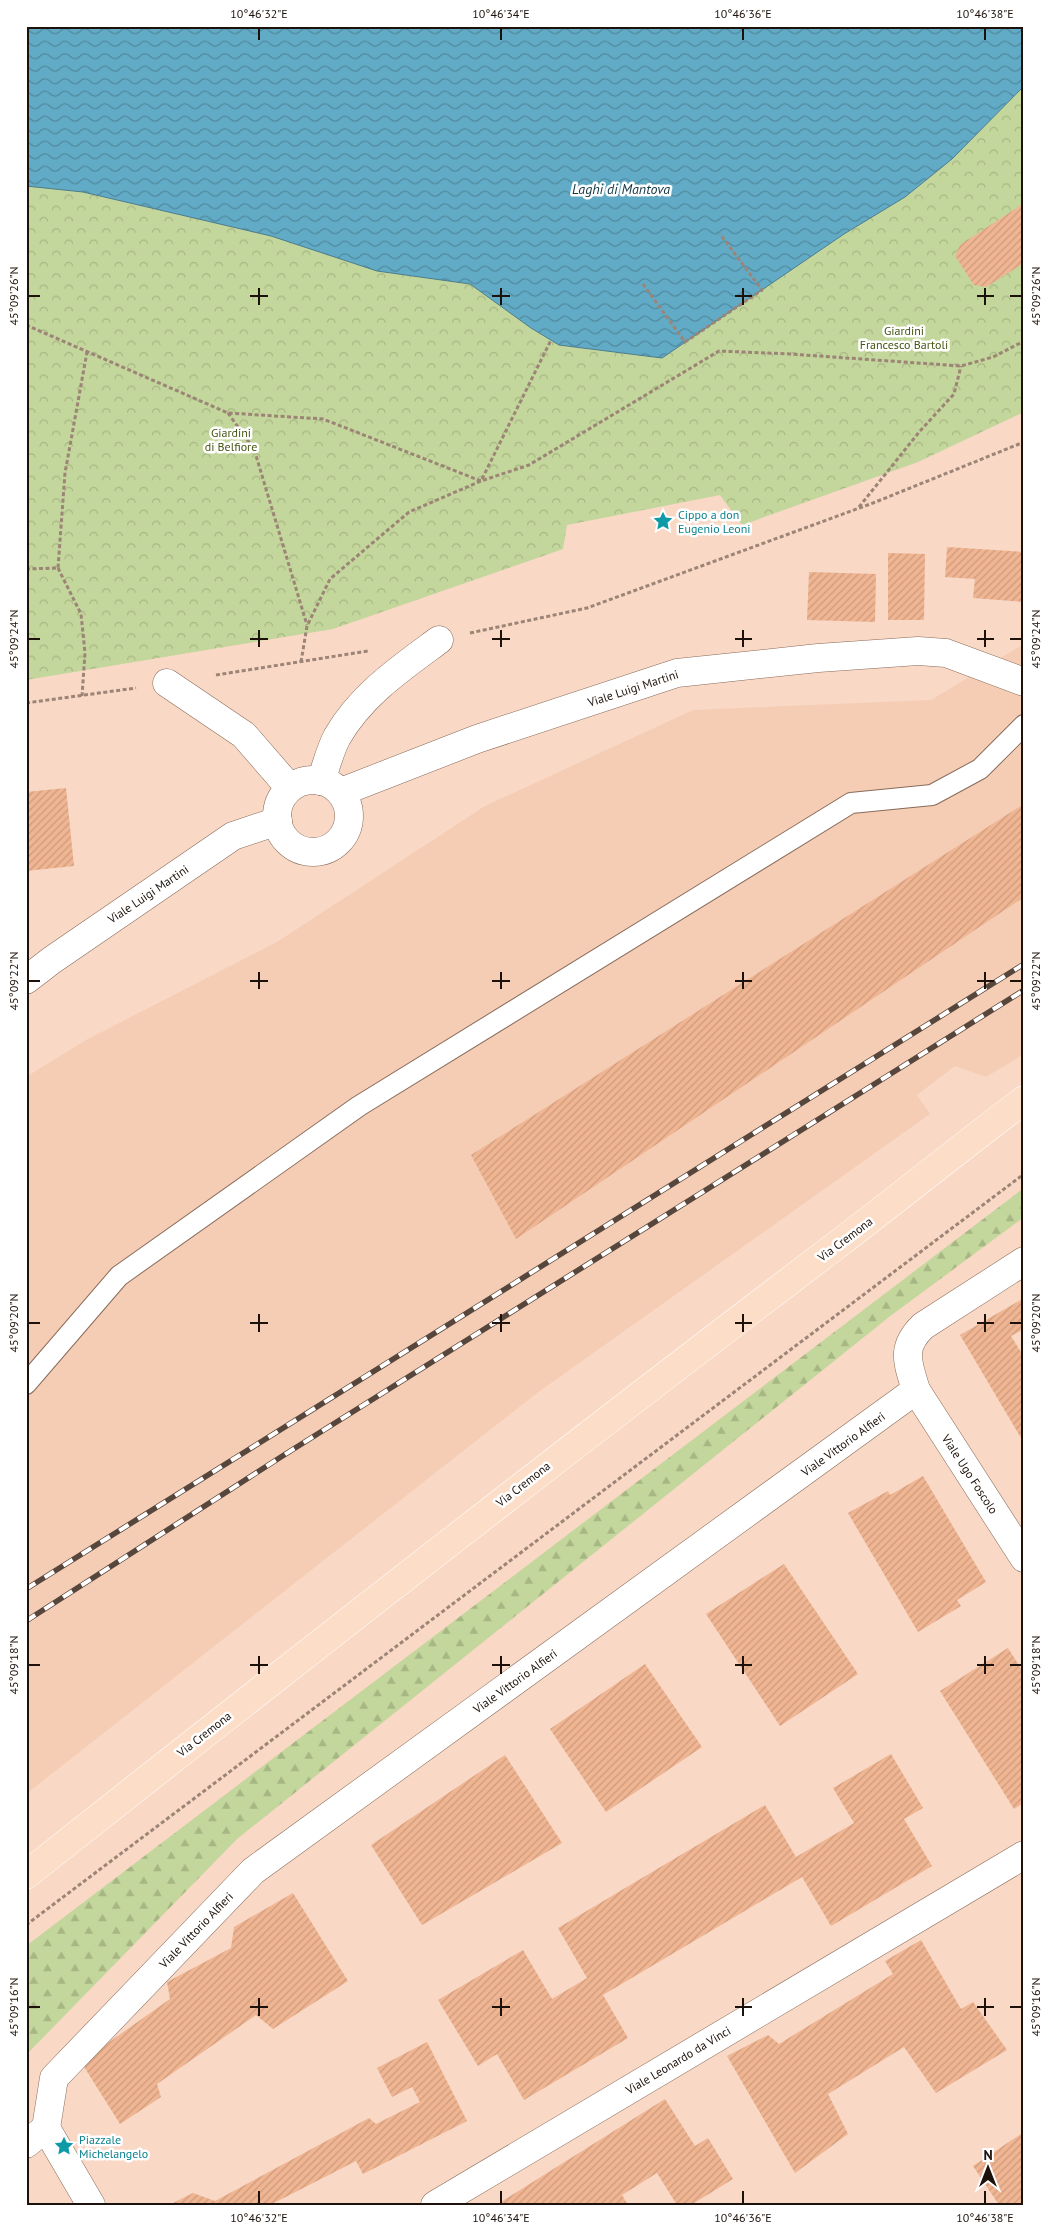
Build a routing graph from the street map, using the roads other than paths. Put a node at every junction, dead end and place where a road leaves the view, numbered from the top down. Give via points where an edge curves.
1 (439, 640) road end
2 (1024, 682) edge
3 (167, 683) road end
4 (1024, 725) edge
5 (331, 786) junction
6 (290, 788) junction
7 (278, 821) junction
8 (26, 980) edge
9 (1024, 1100) edge
10 (1024, 1261) edge
11 (26, 1384) edge
12 (916, 1390) junction
13 (1024, 1558) edge
14 (1024, 1855) edge
15 (26, 1875) edge
16 (36, 2136) edge
17 (91, 2205) edge
18 (435, 2205) edge

1 - 5 street via 362,702 337,738
2 - 5 street, Viale Luigi Martini via 946,652 918,651 677,673
3 - 6 street via 244,735
4 - 11 lane via 980,769 932,795 851,803 359,1106 119,1276
5 - 6 street, Viale Luigi Martini via 299,782
5 - 7 street via 347,802 348,825 344,836 325,850 314,852 292,845 284,837
6 - 7 street via 278,806
7 - 8 street, Viale Luigi Martini via 233,836
9 - 15 main road, Via Cremona via 581,1439
10 - 12 street via 923,1326 913,1336 907,1348
12 - 13 street, Viale Ugo Foscolo
12 - 16 street, Viale Vittorio Alfieri via 253,1871 54,2078
14 - 18 street, Viale Leonardo da Vinci
16 - 17 street

